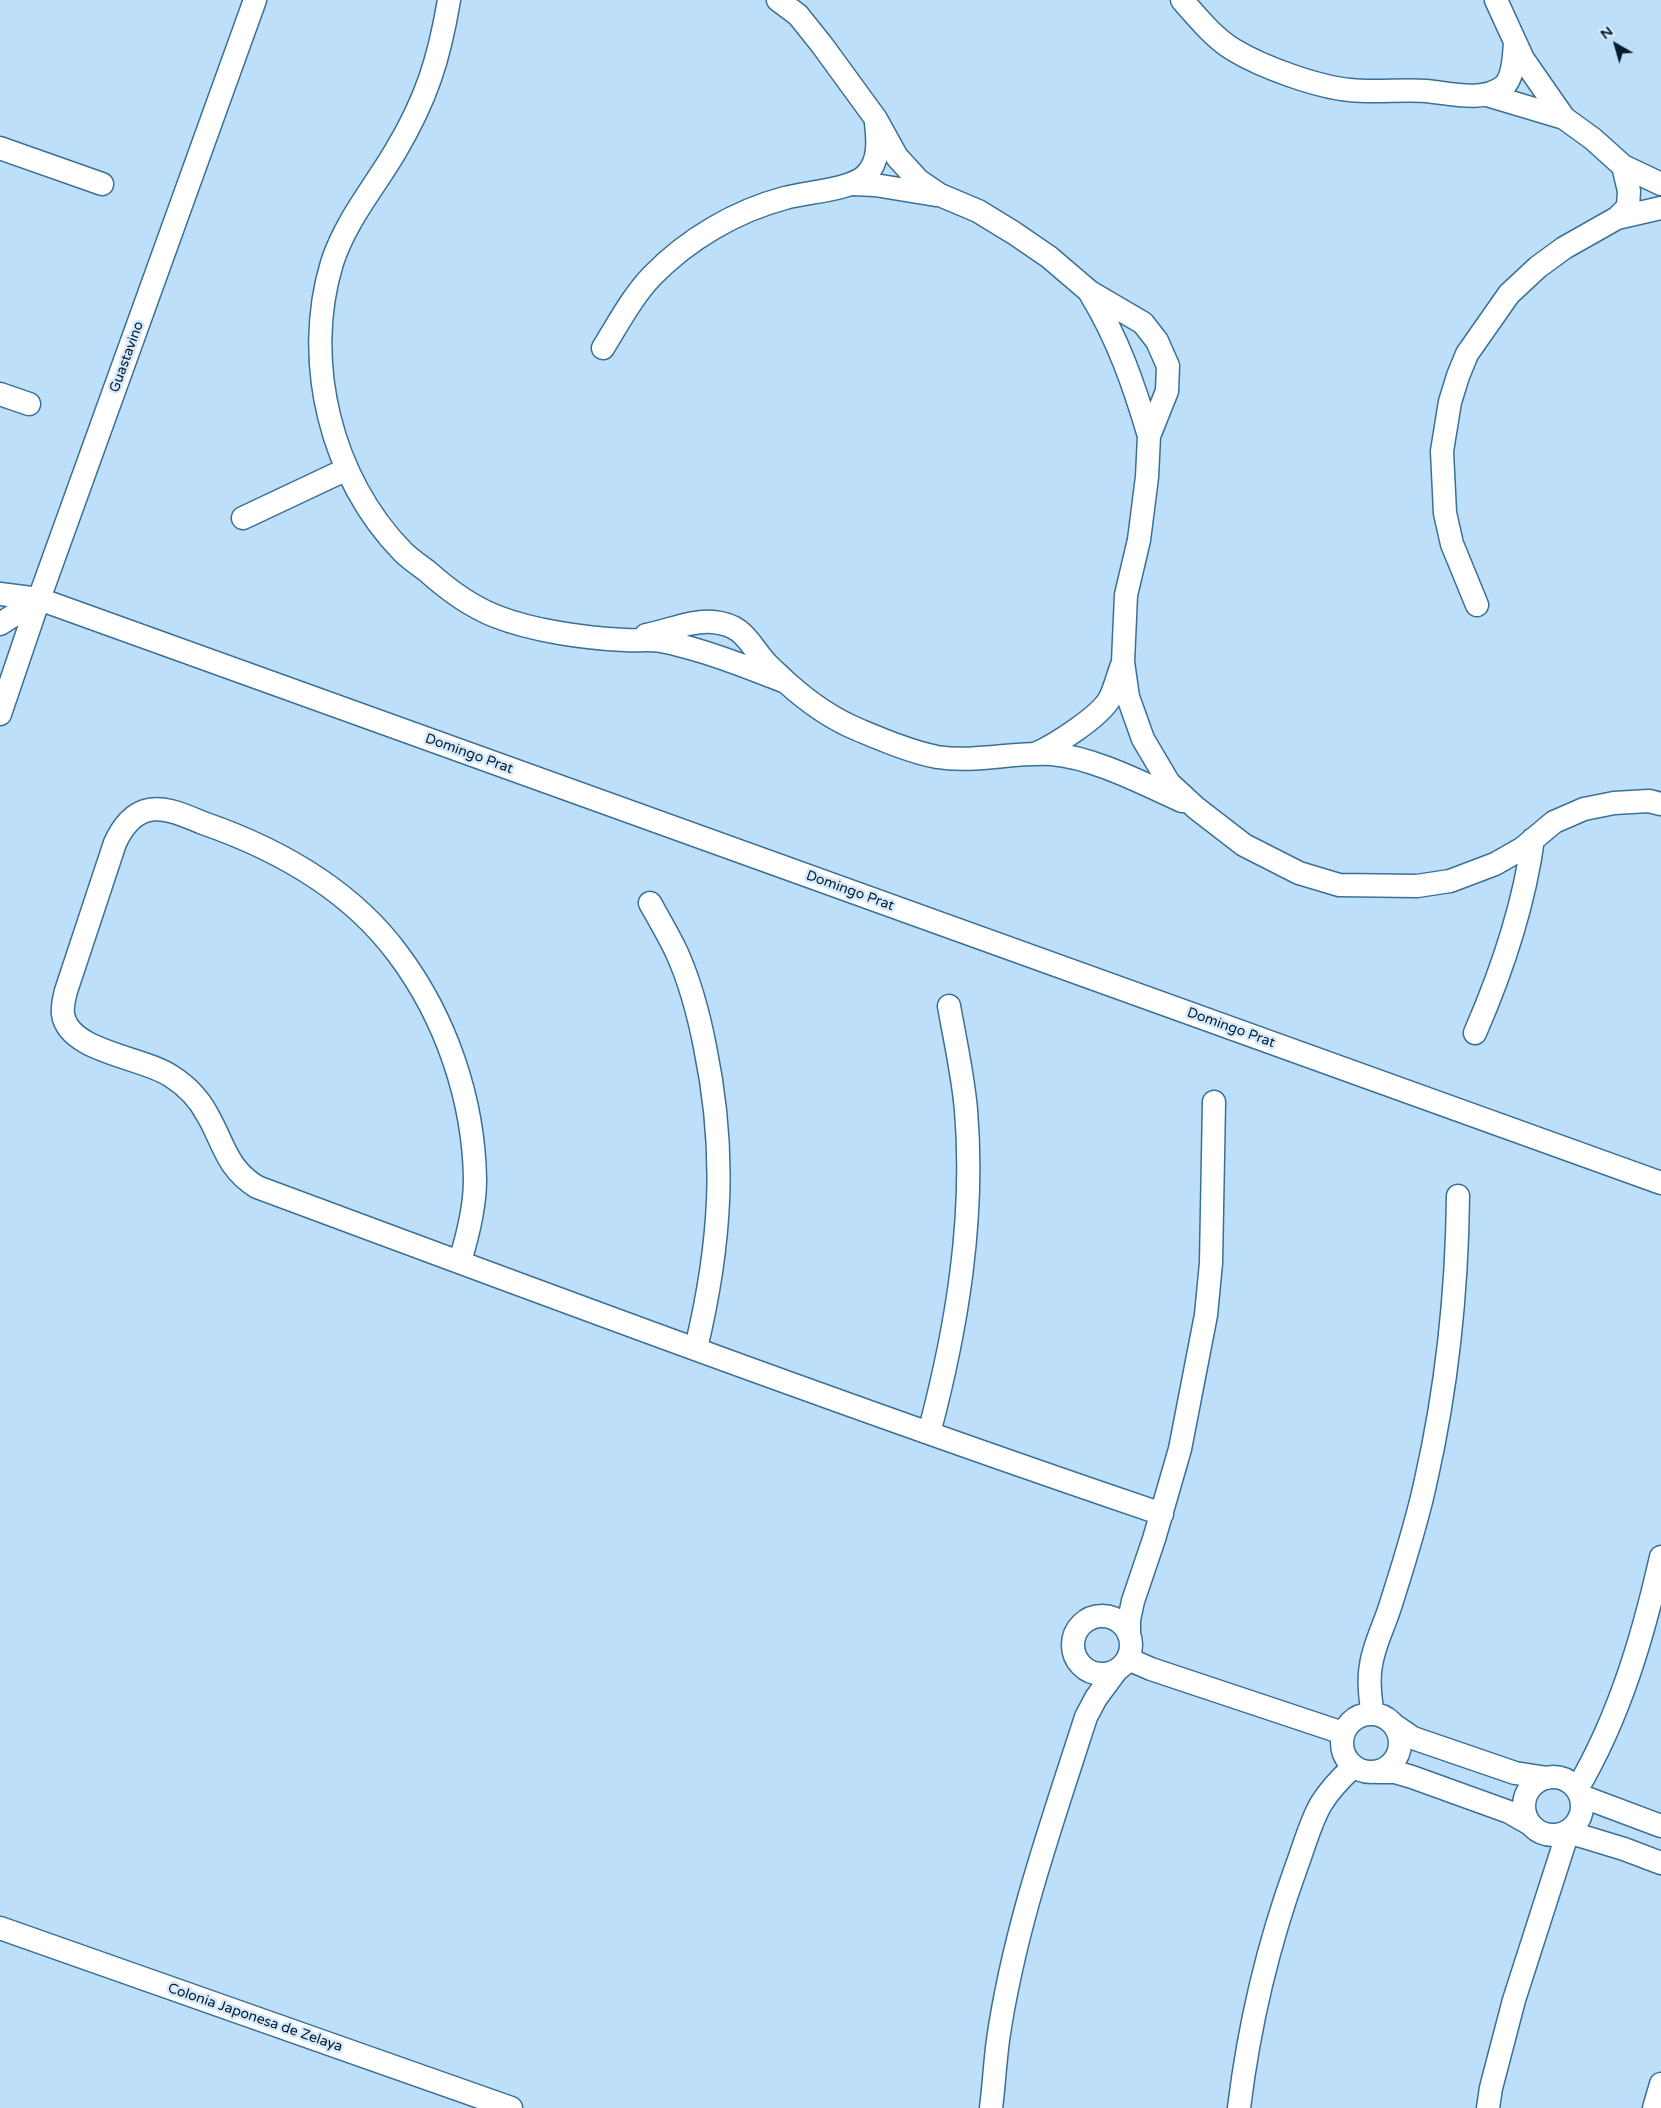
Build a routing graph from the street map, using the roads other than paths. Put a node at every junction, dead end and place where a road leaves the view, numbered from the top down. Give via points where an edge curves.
1 (255, 0) edge
2 (449, 0) edge
3 (778, 0) edge
4 (1182, 0) edge
5 (1496, 0) edge
6 (1515, 42) junction
7 (1487, 95) junction
8 (1564, 118) junction
9 (876, 119) junction
10 (0, 148) edge
11 (1623, 166) junction
12 (102, 184) dead end
13 (853, 184) junction
14 (1661, 184) edge
15 (940, 195) junction
16 (1661, 208) edge
17 (1617, 218) junction
18 (1090, 292) junction
19 (1143, 323) junction
20 (1114, 338) junction
21 (603, 348) dead end
22 (1168, 383) junction
23 (1136, 390) junction
24 (0, 394) edge
25 (29, 404) dead end
26 (1149, 436) junction
27 (347, 469) junction
28 (243, 518) dead end
29 (0, 594) edge
30 (39, 599) junction
31 (1477, 605) dead end
32 (0, 624) edge
33 (626, 640) junction
34 (1123, 662) junction
35 (786, 682) junction
36 (1105, 704) junction
37 (0, 714) edge
38 (1134, 715) junction
39 (1082, 724) junction
40 (1147, 748) junction
41 (1031, 755) junction
42 (1087, 763) junction
43 (1118, 773) junction
44 (1661, 804) edge
45 (1196, 808) junction
46 (1533, 839) junction
47 (1495, 864) junction
48 (650, 902) dead end
49 (1520, 903) junction
50 (948, 1006) dead end
51 (1475, 1032) dead end
52 (1214, 1102) dead end
53 (1661, 1183) edge
54 (1458, 1196) dead end
55 (460, 1261) junction
56 (696, 1348) junction
57 (929, 1433) junction
58 (1162, 1514) junction
59 (1661, 1557) edge
60 (1141, 1576) junction
61 (1088, 1620) junction
62 (1129, 1635) junction
63 (1078, 1663) junction
64 (1122, 1665) junction
65 (1373, 1714) junction
66 (1086, 1717) junction
67 (1394, 1725) junction
68 (1344, 1733) junction
69 (1353, 1767) junction
70 (1378, 1772) junction
71 (1547, 1778) junction
72 (1579, 1792) junction
73 (1661, 1826) edge
74 (1533, 1827) junction
75 (1568, 1832) junction
76 (1661, 1863) edge
77 (1556, 1868) junction
78 (0, 1928) edge
79 (1661, 2084) edge
80 (511, 2108) edge
81 (991, 2108) edge
82 (1239, 2108) edge
83 (1488, 2108) edge
84 (1654, 2108) edge

1 - 30 street, Guastavino
2 - 27 street via 428,90 394,154 343,234 328,281 320,347 326,409
3 - 9 street via 798,15
4 - 7 street via 1209,30 1234,50 1314,82 1348,90
5 - 6 street
6 - 7 street via 1512,71 1505,86
6 - 8 street
7 - 8 street
8 - 11 street via 1594,139
9 - 13 street via 878,144 875,159 864,177
9 - 15 street via 897,157 918,180
10 - 12 street
11 - 14 street
11 - 17 street via 1629,191 1628,206
13 - 15 street
13 - 21 street via 783,198 708,231 652,276
15 - 18 street via 978,211 1014,233 1049,257
16 - 17 street
17 - 31 street via 1538,267 1510,294 1467,354 1458,376 1442,451 1445,513 1452,544
18 - 19 street
18 - 20 street
19 - 20 street via 1129,321
19 - 22 street via 1157,341 1168,366
20 - 23 street
22 - 23 street via 1151,390
22 - 26 street
23 - 26 street
24 - 25 street
26 - 34 street via 1139,540 1126,595
27 - 28 street
27 - 33 street via 370,509 404,552 465,600 515,623 563,633
29 - 30 street, Domingo Prat
30 - 32 street
30 - 37 street, Guastavino
30 - 53 street, Domingo Prat
33 - 35 street via 661,641 684,646
33 - 35 street via 698,622 714,622 744,634
34 - 36 street via 1110,699
34 - 38 street
35 - 41 street via 812,704 851,727 937,757
36 - 38 street via 1122,705
36 - 39 street
38 - 40 street
39 - 41 street via 1046,750
39 - 42 street via 1079,739
40 - 43 street via 1137,763
40 - 45 street via 1169,783
41 - 42 street via 1051,754
42 - 43 street
43 - 45 street
44 - 46 street via 1649,801 1614,803 1584,809 1554,822
45 - 47 street via 1244,845 1299,873 1339,885 1417,886 1450,881
46 - 47 street
46 - 49 street
47 - 49 street via 1512,884
48 - 56 street via 677,954 691,992 712,1077 716,1112 719,1203 708,1294
49 - 51 street via 1501,968
50 - 57 street via 966,1110 966,1204 955,1315
52 - 58 street via 1211,1263 1206,1315 1180,1449
54 - 65 street via 1457,1259 1442,1392 1426,1481 1371,1665 1369,1692
55 - 55 street via 468,1236 475,1180 461,1083 449,1048 417,983 398,954 347,900 279,854 236,834 161,809 145,811 133,818 115,843 66,991 62,1007 67,1026 86,1042 154,1066 183,1085 202,1104 231,1164 252,1184
55 - 56 street
56 - 57 street
57 - 58 street
58 - 60 street
59 - 72 street via 1636,1651 1614,1715
60 - 61 street via 1132,1589
60 - 62 street via 1129,1620
61 - 62 street via 1096,1616 1112,1618
61 - 63 street via 1073,1639 1072,1648
62 - 64 street via 1131,1643
63 - 64 street via 1100,1675
63 - 66 street via 1088,1698
64 - 66 street via 1096,1698
64 - 68 street via 1151,1669
65 - 67 street via 1388,1719
65 - 68 street via 1355,1718
66 - 81 street via 1032,1886 1013,1963 998,2040
67 - 70 street via 1400,1741 1397,1757
67 - 71 street via 1431,1745 1515,1773
68 - 69 street via 1343,1752
69 - 70 street
69 - 82 street via 1320,1805 1292,1879 1266,1966 1244,2065
70 - 74 street via 1412,1777 1509,1812
71 - 72 street via 1563,1779
71 - 74 street via 1527,1793 1524,1809
72 - 73 street
72 - 75 street via 1583,1804 1579,1820
74 - 75 street via 1552,1836
74 - 77 street via 1551,1853
75 - 76 street
75 - 77 street
77 - 83 street via 1514,2000
78 - 80 street, Colonia Japonesa de Zelaya
79 - 84 street

